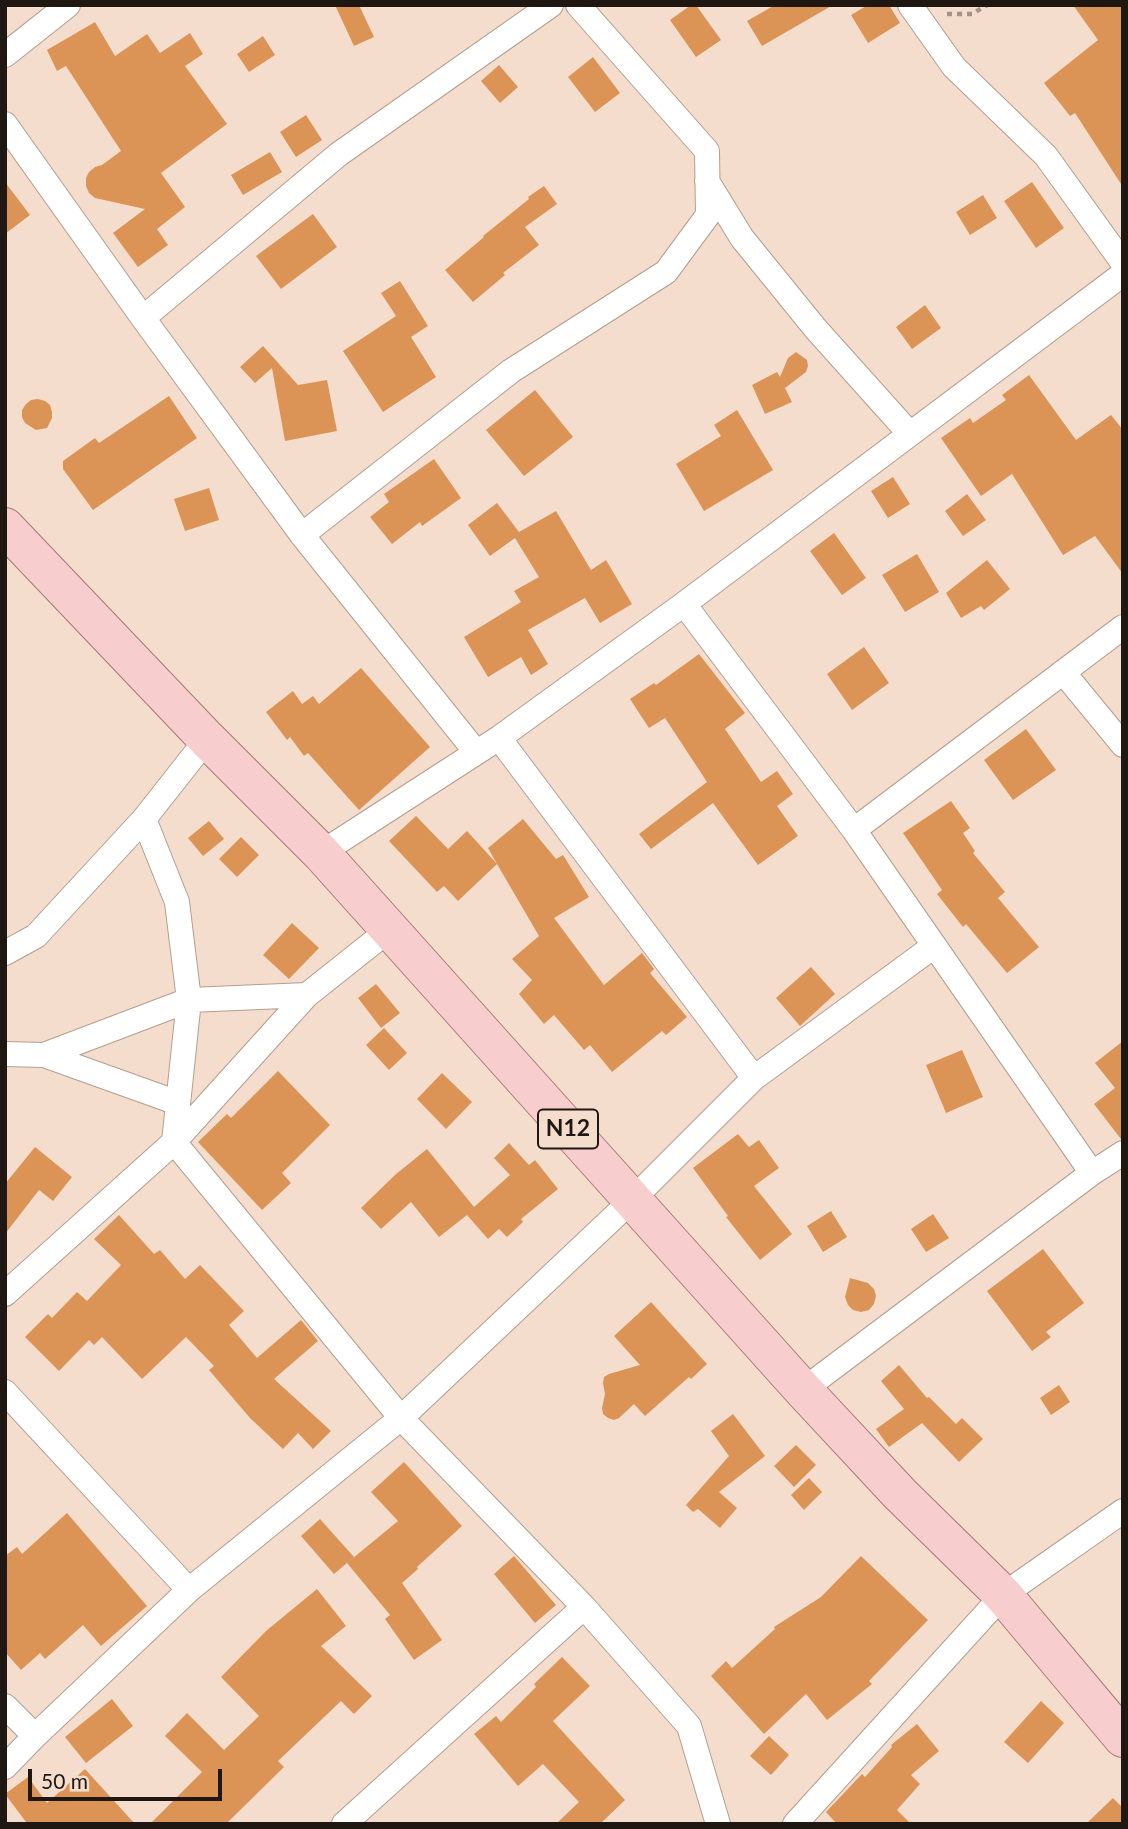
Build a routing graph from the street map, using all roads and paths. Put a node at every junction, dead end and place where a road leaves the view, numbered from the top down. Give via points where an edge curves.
1 (68, 5) edge
2 (551, 5) edge
3 (578, 5) edge
4 (910, 5) edge
5 (987, 5) edge
6 (940, 15) dead end
7 (5, 55) edge
8 (5, 124) edge
9 (707, 180) junction
10 (1123, 263) edge
11 (1123, 274) edge
12 (143, 318) junction
13 (910, 434) junction
14 (5, 527) edge
15 (302, 535) junction
16 (684, 604) junction
17 (1123, 627) edge
18 (1063, 672) junction
19 (207, 738) junction
20 (499, 738) junction
21 (1123, 745) edge
22 (476, 752) junction
23 (144, 819) junction
24 (854, 830) junction
25 (321, 853) junction
26 (390, 929) junction
27 (934, 946) junction
28 (5, 953) edge
29 (307, 995) junction
30 (189, 1000) junction
31 (5, 1054) edge
32 (44, 1055) junction
33 (754, 1078) junction
34 (178, 1103) junction
35 (174, 1142) junction
36 (1123, 1153) edge
37 (1092, 1174) junction
38 (632, 1199) junction
39 (5, 1294) edge
40 (803, 1390) junction
41 (5, 1392) edge
42 (401, 1418) junction
43 (1123, 1511) edge
44 (189, 1590) junction
45 (1003, 1595) junction
46 (584, 1607) junction
47 (5, 1706) edge
48 (35, 1736) junction
49 (1123, 1738) edge
50 (5, 1766) edge
51 (344, 1824) edge
52 (718, 1824) edge
53 (795, 1824) edge

1 - 7 street
2 - 12 street via 339,154
3 - 9 street via 707,151
4 - 10 street via 954,67 1046,156
5 - 6 path via 972,15
8 - 12 street
9 - 13 street via 742,238
9 - 15 street via 708,215 666,272 511,371
11 - 13 street
12 - 15 street
13 - 16 street
14 - 19 main road, N12
15 - 22 street
16 - 20 street
16 - 24 street
17 - 18 street
18 - 21 street
18 - 24 street
19 - 23 street
19 - 25 main road, N12
20 - 22 street
20 - 33 street
22 - 25 street
23 - 28 street via 36,936
23 - 30 street via 177,902
24 - 27 street
25 - 26 main road, N12
26 - 29 street
26 - 38 main road, N12
27 - 33 street
27 - 37 street
29 - 30 street
29 - 35 street
30 - 32 street
30 - 34 street
31 - 32 street
32 - 34 street
33 - 38 street
34 - 35 street
35 - 39 street
35 - 42 street
36 - 37 street
37 - 40 street
38 - 40 main road, N12
38 - 42 street
40 - 45 main road, N12
41 - 44 street
42 - 44 street
42 - 46 street
43 - 45 street
44 - 48 street
45 - 49 main road, N12
45 - 53 street
46 - 51 street
46 - 52 street via 689,1727
47 - 48 street
48 - 50 street

